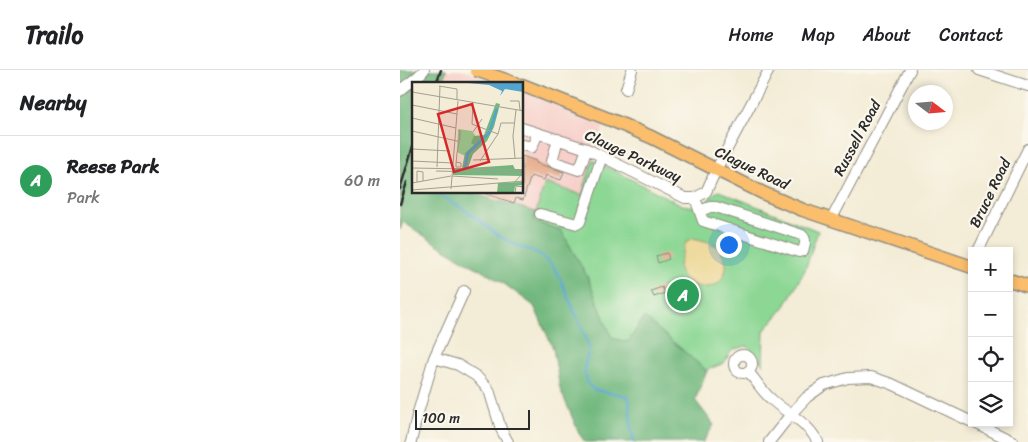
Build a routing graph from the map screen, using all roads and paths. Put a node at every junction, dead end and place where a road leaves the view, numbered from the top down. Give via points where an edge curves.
1 (424, 70) edge
2 (476, 70) edge
3 (632, 70) edge
4 (769, 70) edge
5 (910, 70) edge
6 (979, 70) edge
7 (412, 82) edge
8 (412, 82) edge
9 (513, 82) edge
10 (524, 86) edge
11 (1028, 86) edge
12 (626, 89) dead end
13 (400, 91) edge
14 (524, 129) edge
15 (538, 133) junction
16 (558, 139) junction
17 (524, 145) edge
18 (587, 149) junction
19 (1028, 149) edge
20 (602, 156) junction
21 (716, 170) junction
22 (695, 198) junction
23 (700, 212) junction
24 (540, 214) dead end
25 (831, 220) junction
26 (980, 247) edge
27 (968, 265) edge
28 (1013, 281) edge
29 (1028, 286) edge
30 (464, 291) dead end
31 (434, 358) junction
32 (748, 372) dead end
33 (791, 414) junction
34 (968, 420) edge
35 (983, 427) edge
36 (412, 442) edge
37 (508, 442) edge
38 (770, 442) edge
39 (818, 442) edge
40 (1014, 442) edge

1 - 8 street
2 - 9 main road, Clague Road, bridge
3 - 12 street
4 - 21 street, Clauge Parkway
5 - 25 street, Russell Road
6 - 11 street
7 - 13 street
10 - 21 main road, Clague Road via 651,137
14 - 15 street, Clauge Parkway
15 - 16 street, Clauge Parkway
15 - 17 street via 532,147
16 - 18 street, Clauge Parkway
16 - 18 street via 552,161 580,170
18 - 20 street, Clauge Parkway
19 - 26 street, Bruce Road
20 - 22 street, Clauge Parkway via 685,198
20 - 24 street via 580,222 577,224
21 - 22 street, Clauge Parkway via 706,192
21 - 25 main road, Clague Road
22 - 23 street
23 - 23 street via 703,220 799,252 806,244 802,235 716,207
25 - 27 main road, Clague Road
28 - 29 main road
30 - 31 street
31 - 36 street via 416,416
31 - 37 street via 458,365 476,376 489,390
32 - 33 street via 770,399
33 - 34 street via 824,385 848,378 871,377
33 - 38 street
33 - 39 street
35 - 40 street

